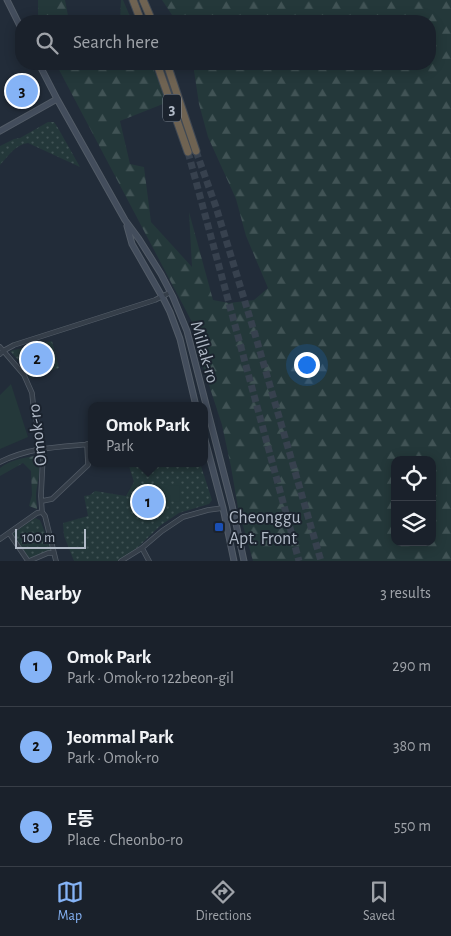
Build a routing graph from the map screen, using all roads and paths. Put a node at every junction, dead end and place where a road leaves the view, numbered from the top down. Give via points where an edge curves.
1 (7, 0) edge
2 (133, 0) edge
3 (143, 0) edge
4 (139, 15) edge
5 (149, 15) edge
6 (15, 16) edge
7 (42, 70) edge
8 (159, 70) edge
9 (169, 70) edge
10 (57, 99) junction
11 (0, 131) edge
12 (196, 151) tunnel mouth
13 (188, 152) tunnel mouth
14 (125, 220) junction
15 (167, 294) dead end
16 (0, 347) edge
17 (2, 352) edge
18 (195, 402) edge
19 (205, 402) edge
20 (208, 416) edge
21 (212, 432) junction
22 (208, 434) edge
23 (88, 444) edge
24 (42, 448) junction
25 (208, 450) edge
26 (0, 462) edge
27 (88, 465) edge
28 (42, 501) junction
29 (223, 508) junction
30 (42, 512) junction
31 (9, 533) junction
32 (0, 539) edge
33 (142, 548) junction
34 (54, 553) junction
35 (28, 561) edge
36 (56, 561) edge
37 (120, 561) edge
38 (149, 561) edge
39 (234, 561) edge
40 (244, 561) edge

1 - 6 main road
2 - 4 highway
3 - 5 highway
7 - 10 main road, Millak-ro
8 - 13 highway, 3
9 - 12 highway, 3
10 - 11 main road
10 - 14 main road, Millak-ro
14 - 18 main road, Millak-ro via 132,244 170,312
14 - 19 main road, Millak-ro via 173,297 187,331
15 - 17 street via 14,345
16 - 17 street, Omok-ro
17 - 24 street, Omok-ro via 24,375 32,393
20 - 21 main road, Millak-ro
21 - 22 street
21 - 40 main road, Millak-ro
23 - 24 street
24 - 26 street via 19,453
24 - 28 street, Omok-ro
25 - 29 main road
27 - 28 street via 52,498
28 - 30 street, Omok-ro
29 - 33 street via 182,517
29 - 39 main road
30 - 31 street
30 - 34 street, Omok-ro
31 - 32 street
31 - 35 street
33 - 37 street
33 - 38 street
34 - 35 street
34 - 36 street, Omok-ro

